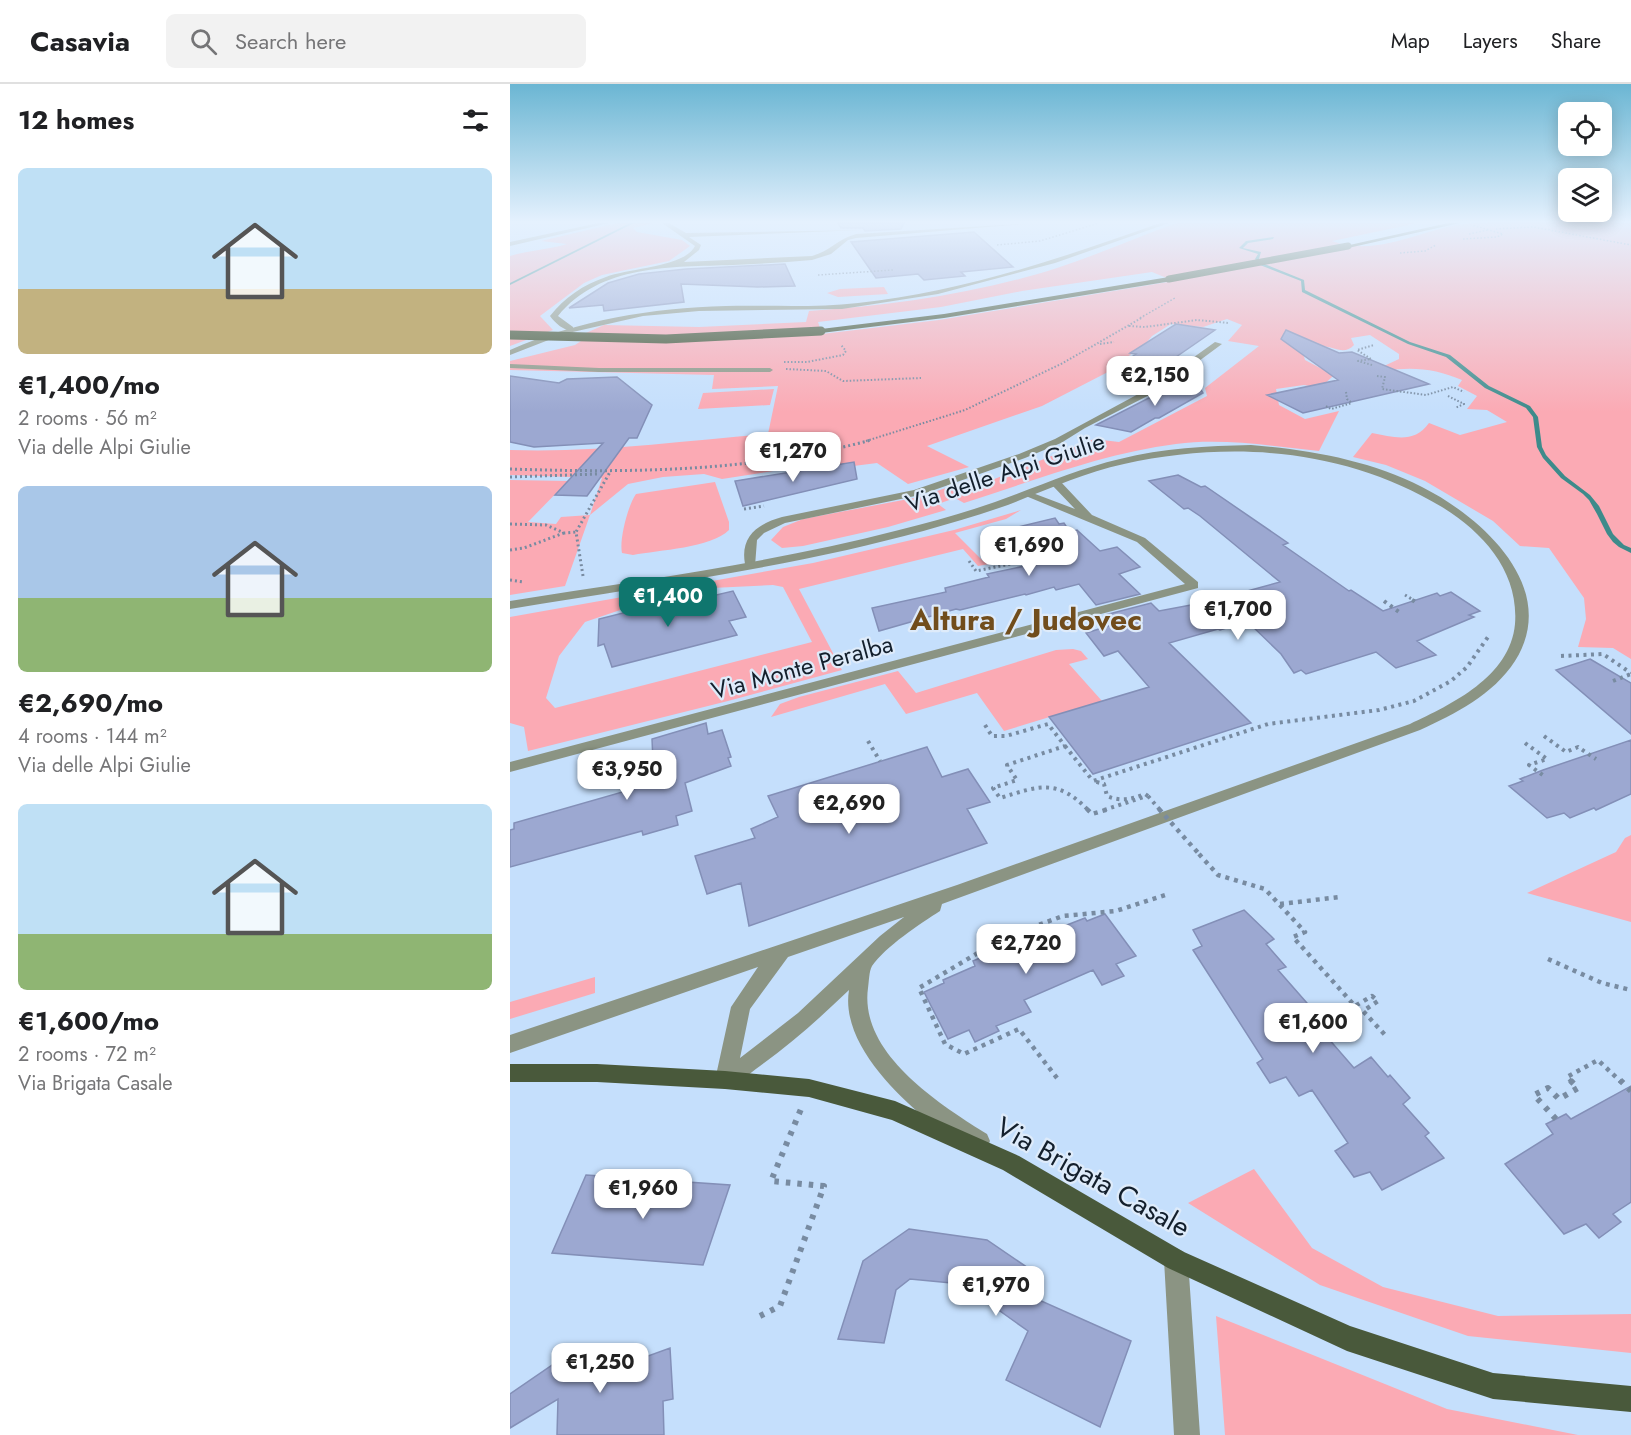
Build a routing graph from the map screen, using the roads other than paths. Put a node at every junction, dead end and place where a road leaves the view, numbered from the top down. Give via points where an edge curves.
1 (594, 286) edge
2 (963, 286) edge
3 (1092, 286) edge
4 (1127, 286) edge
5 (510, 328) edge
6 (820, 328) junction
7 (570, 329) junction
8 (510, 335) edge
9 (1218, 344) dead end
10 (510, 353) edge
11 (510, 366) edge
12 (770, 370) road end
13 (1056, 483) junction
14 (1026, 494) junction
15 (1090, 518) junction
16 (751, 564) junction
17 (510, 605) edge
18 (510, 767) edge
19 (963, 890) junction
20 (781, 952) junction
21 (862, 965) junction
22 (510, 1044) edge
23 (510, 1073) edge
24 (725, 1080) junction
25 (1011, 1163) junction
26 (1176, 1260) junction
27 (1631, 1399) edge
28 (1187, 1435) edge

1 - 7 street via 554,316
2 - 7 street via 911,298 828,307 678,310
3 - 6 highway
4 - 6 highway, bridge via 935,318
5 - 6 highway via 665,333
6 - 8 highway, bridge via 679,339
7 - 10 street
9 - 16 street via 1158,387 1022,456 916,493 782,520 761,528 750,542
11 - 12 lane
13 - 14 street, Via delle Alpi Giulie
13 - 15 street, Via Monte Peralba
13 - 19 street, Via delle Alpi Giulie via 1119,462 1194,450 1277,451 1374,471 1446,504 1504,557 1520,593 1520,633 1514,651 1496,675 1450,711
14 - 15 street, Via Monte Peralba
14 - 16 street, Via delle Alpi Giulie via 961,517 876,539
15 - 18 street, Via Monte Peralba via 1141,540 1194,585
16 - 17 street, Via delle Alpi Giulie
19 - 20 street, Via delle Alpi Giulie
19 - 21 street, Via delle Alpi Giulie via 922,913
20 - 22 street, Via delle Alpi Giulie
20 - 24 street via 741,1007
21 - 24 street, Via delle Alpi Giulie via 774,1046
21 - 25 street via 856,1004 869,1044 933,1112
23 - 24 main road, Via Brigata Casale
24 - 25 main road, Via Brigata Casale via 809,1088 895,1111
25 - 26 main road, Via Brigata Casale
26 - 27 main road, Via Brigata Casale via 1347,1338 1493,1386
26 - 28 street

